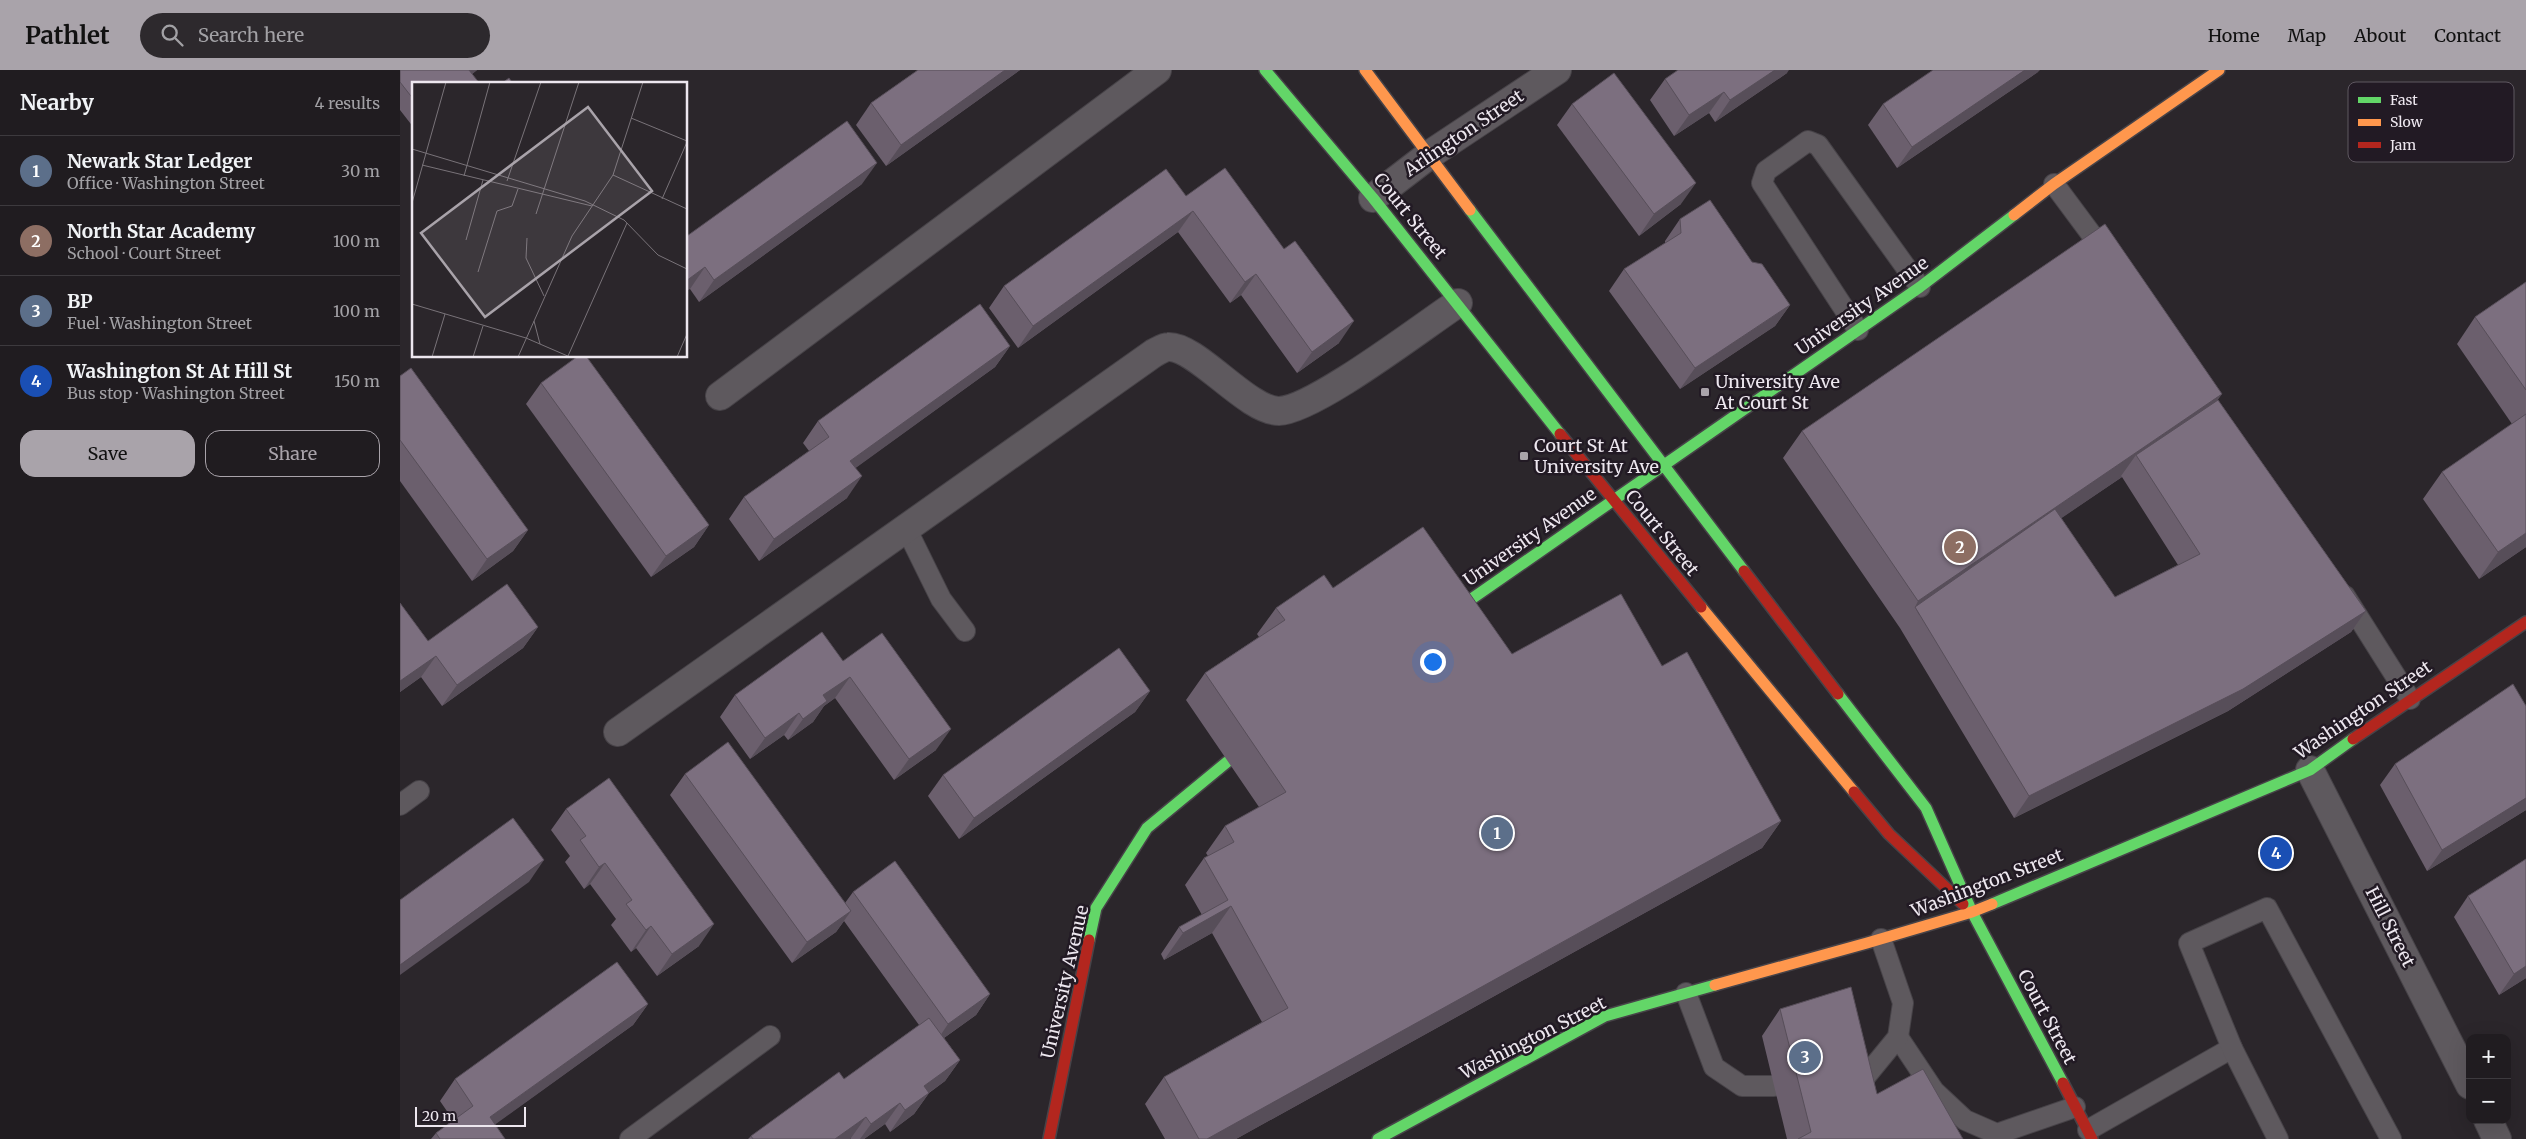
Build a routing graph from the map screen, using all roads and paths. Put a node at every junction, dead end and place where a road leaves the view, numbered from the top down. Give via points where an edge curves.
1 (1157, 70) edge
2 (1265, 70) edge
3 (1365, 70) edge
4 (1557, 70) edge
5 (2219, 70) edge
6 (1430, 155) junction
7 (2054, 184) junction
8 (1373, 198) junction
9 (2117, 270) edge
10 (1920, 287) junction
11 (1458, 303) junction
12 (1858, 330) junction
13 (720, 396) dead end
14 (1663, 467) junction
15 (1613, 501) junction
16 (907, 530) junction
17 (2335, 581) edge
18 (1447, 616) edge
19 (2526, 622) edge
20 (965, 631) dead end
21 (2410, 699) junction
22 (618, 732) dead end
23 (1227, 762) dead end
24 (2310, 770) junction
25 (419, 791) dead end
26 (400, 805) edge
27 (1972, 912) junction
28 (1881, 939) junction
29 (1686, 994) junction
30 (770, 1036) dead end
31 (1898, 1036) junction
32 (2232, 1048) junction
33 (1848, 1078) edge
34 (2467, 1079) edge
35 (1774, 1086) dead end
36 (2075, 1107) junction
37 (2490, 1124) edge
38 (2090, 1135) edge
39 (1992, 1137) edge
40 (630, 1139) edge
41 (1049, 1139) edge
42 (1378, 1139) edge
43 (2278, 1139) edge
44 (2391, 1139) edge
45 (2497, 1139) edge

1 - 13 street
2 - 8 main road, Court Street
3 - 6 main road, Court Street
4 - 6 street, Arlington Street
5 - 7 main road, University Avenue
6 - 8 street, Arlington Street
6 - 14 main road, Court Street
7 - 9 lane
7 - 10 main road, University Avenue
8 - 11 main road, Court Street
10 - 12 main road, University Avenue
10 - 12 lane via 1818,145 1808,141 1766,171 1762,183
11 - 15 main road, Court Street
11 - 16 street via 1297,408 1277,411 1253,401 1183,351 1168,347 1154,353
12 - 14 main road, University Avenue
14 - 15 main road, University Avenue
14 - 27 main road, Court Street via 1926,808
15 - 18 main road, University Avenue
15 - 27 main road, Court Street via 1889,834
16 - 20 lane via 940,599
16 - 22 street
17 - 21 lane
19 - 21 main road, Washington Street
21 - 24 main road, Washington Street
23 - 41 main road, University Avenue via 1147,828 1096,908
24 - 27 main road, Washington Street
24 - 34 street, Hill Street
25 - 26 lane
27 - 28 main road, Washington Street
27 - 36 main road, Court Street
28 - 29 main road, Washington Street
28 - 31 lane via 1903,1003
29 - 35 lane via 1714,1066 1742,1086
29 - 42 main road, Washington Street via 1605,1016
30 - 40 lane
31 - 33 lane via 1866,1076
31 - 39 lane via 1934,1091 1965,1120
32 - 38 lane
32 - 43 lane
32 - 44 lane via 2189,944 2267,908
36 - 38 main road, Court Street
36 - 39 lane
37 - 45 street

